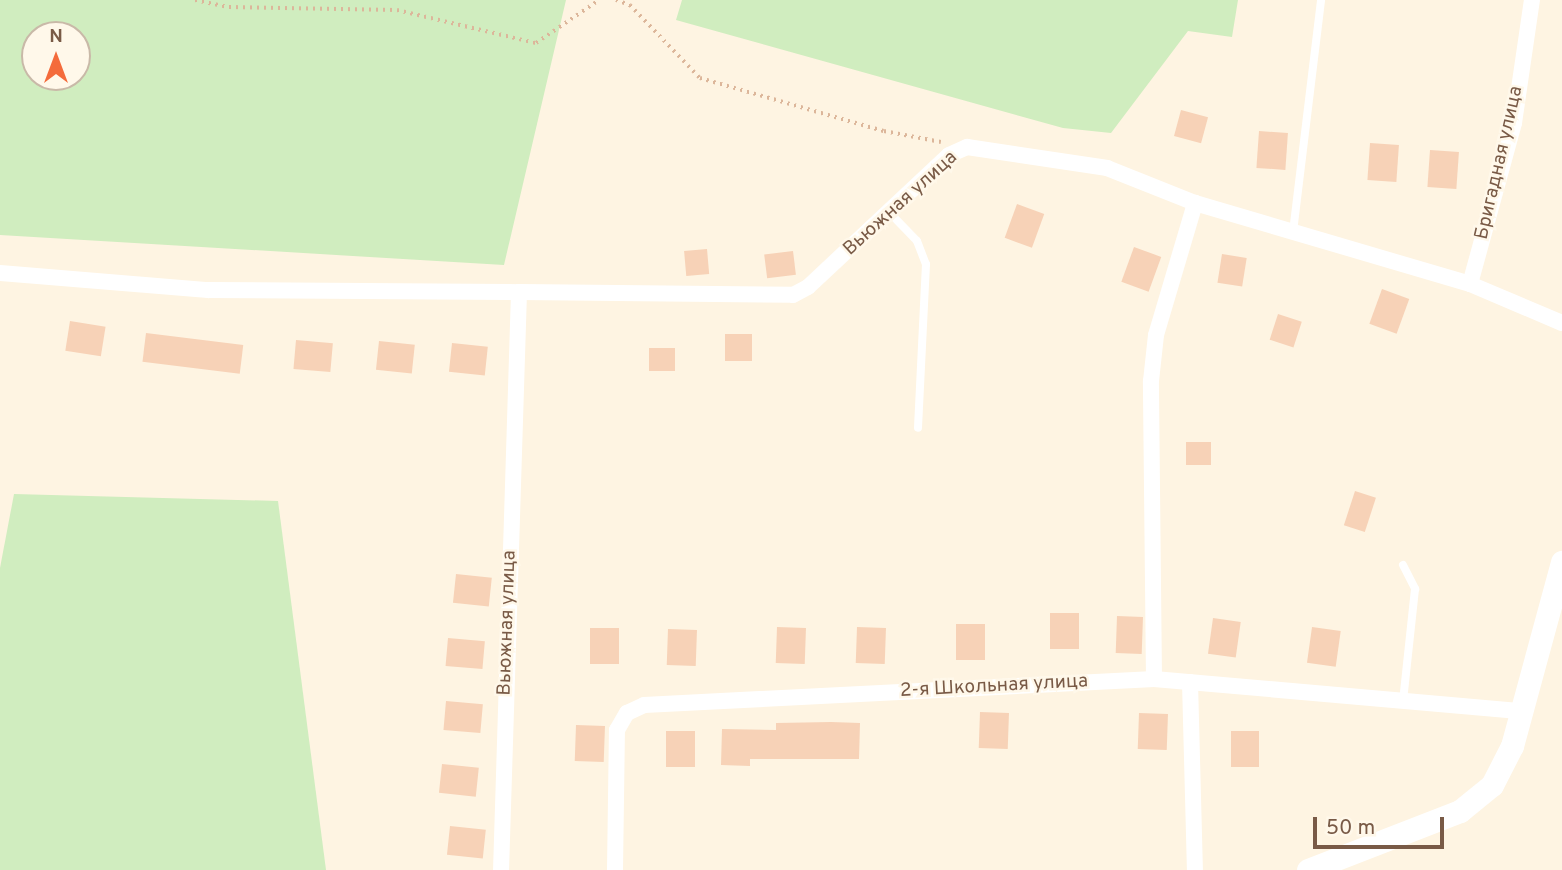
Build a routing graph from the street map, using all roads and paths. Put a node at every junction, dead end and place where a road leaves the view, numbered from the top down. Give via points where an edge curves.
1 (195, 0) edge
2 (599, 0) edge
3 (616, 0) edge
4 (1321, 0) edge
5 (1532, 0) edge
6 (967, 147) junction
7 (1195, 203) junction
8 (889, 212) junction
9 (1293, 232) junction
10 (0, 273) edge
11 (1470, 284) junction
12 (519, 292) junction
13 (1562, 323) edge
14 (918, 428) dead end
15 (1403, 565) dead end
16 (1561, 573) edge
17 (1154, 679) junction
18 (1189, 682) junction
19 (1404, 701) junction
20 (1521, 711) junction
21 (501, 870) edge
22 (615, 870) edge
23 (1195, 870) edge
24 (1308, 870) edge

1 - 2 path via 229,7 397,10 536,43
3 - 6 path via 630,5 700,78 884,131
4 - 9 lane
5 - 11 street, Бригадная улица via 1514,122
6 - 7 street, Вьюжная улица via 1081,161
6 - 8 street, Вьюжная улица via 949,155
7 - 9 street, Вьюжная улица
7 - 17 street via 1156,335 1150,381
8 - 12 street, Вьюжная улица via 793,295
8 - 14 lane via 917,241 926,264
9 - 11 street, Вьюжная улица
10 - 12 street, Вьюжная улица via 208,290
11 - 13 street, Вьюжная улица
12 - 21 street, Вьюжная улица
15 - 19 lane via 1415,589
16 - 20 street
17 - 18 street, 2-я Школьная улица
17 - 22 street, 2-я Школьная улица via 644,705 627,713 617,730
18 - 19 street, 2-я Школьная улица
18 - 23 street
19 - 20 street, 2-я Школьная улица
20 - 24 street via 1503,769 1479,799 1390,840

